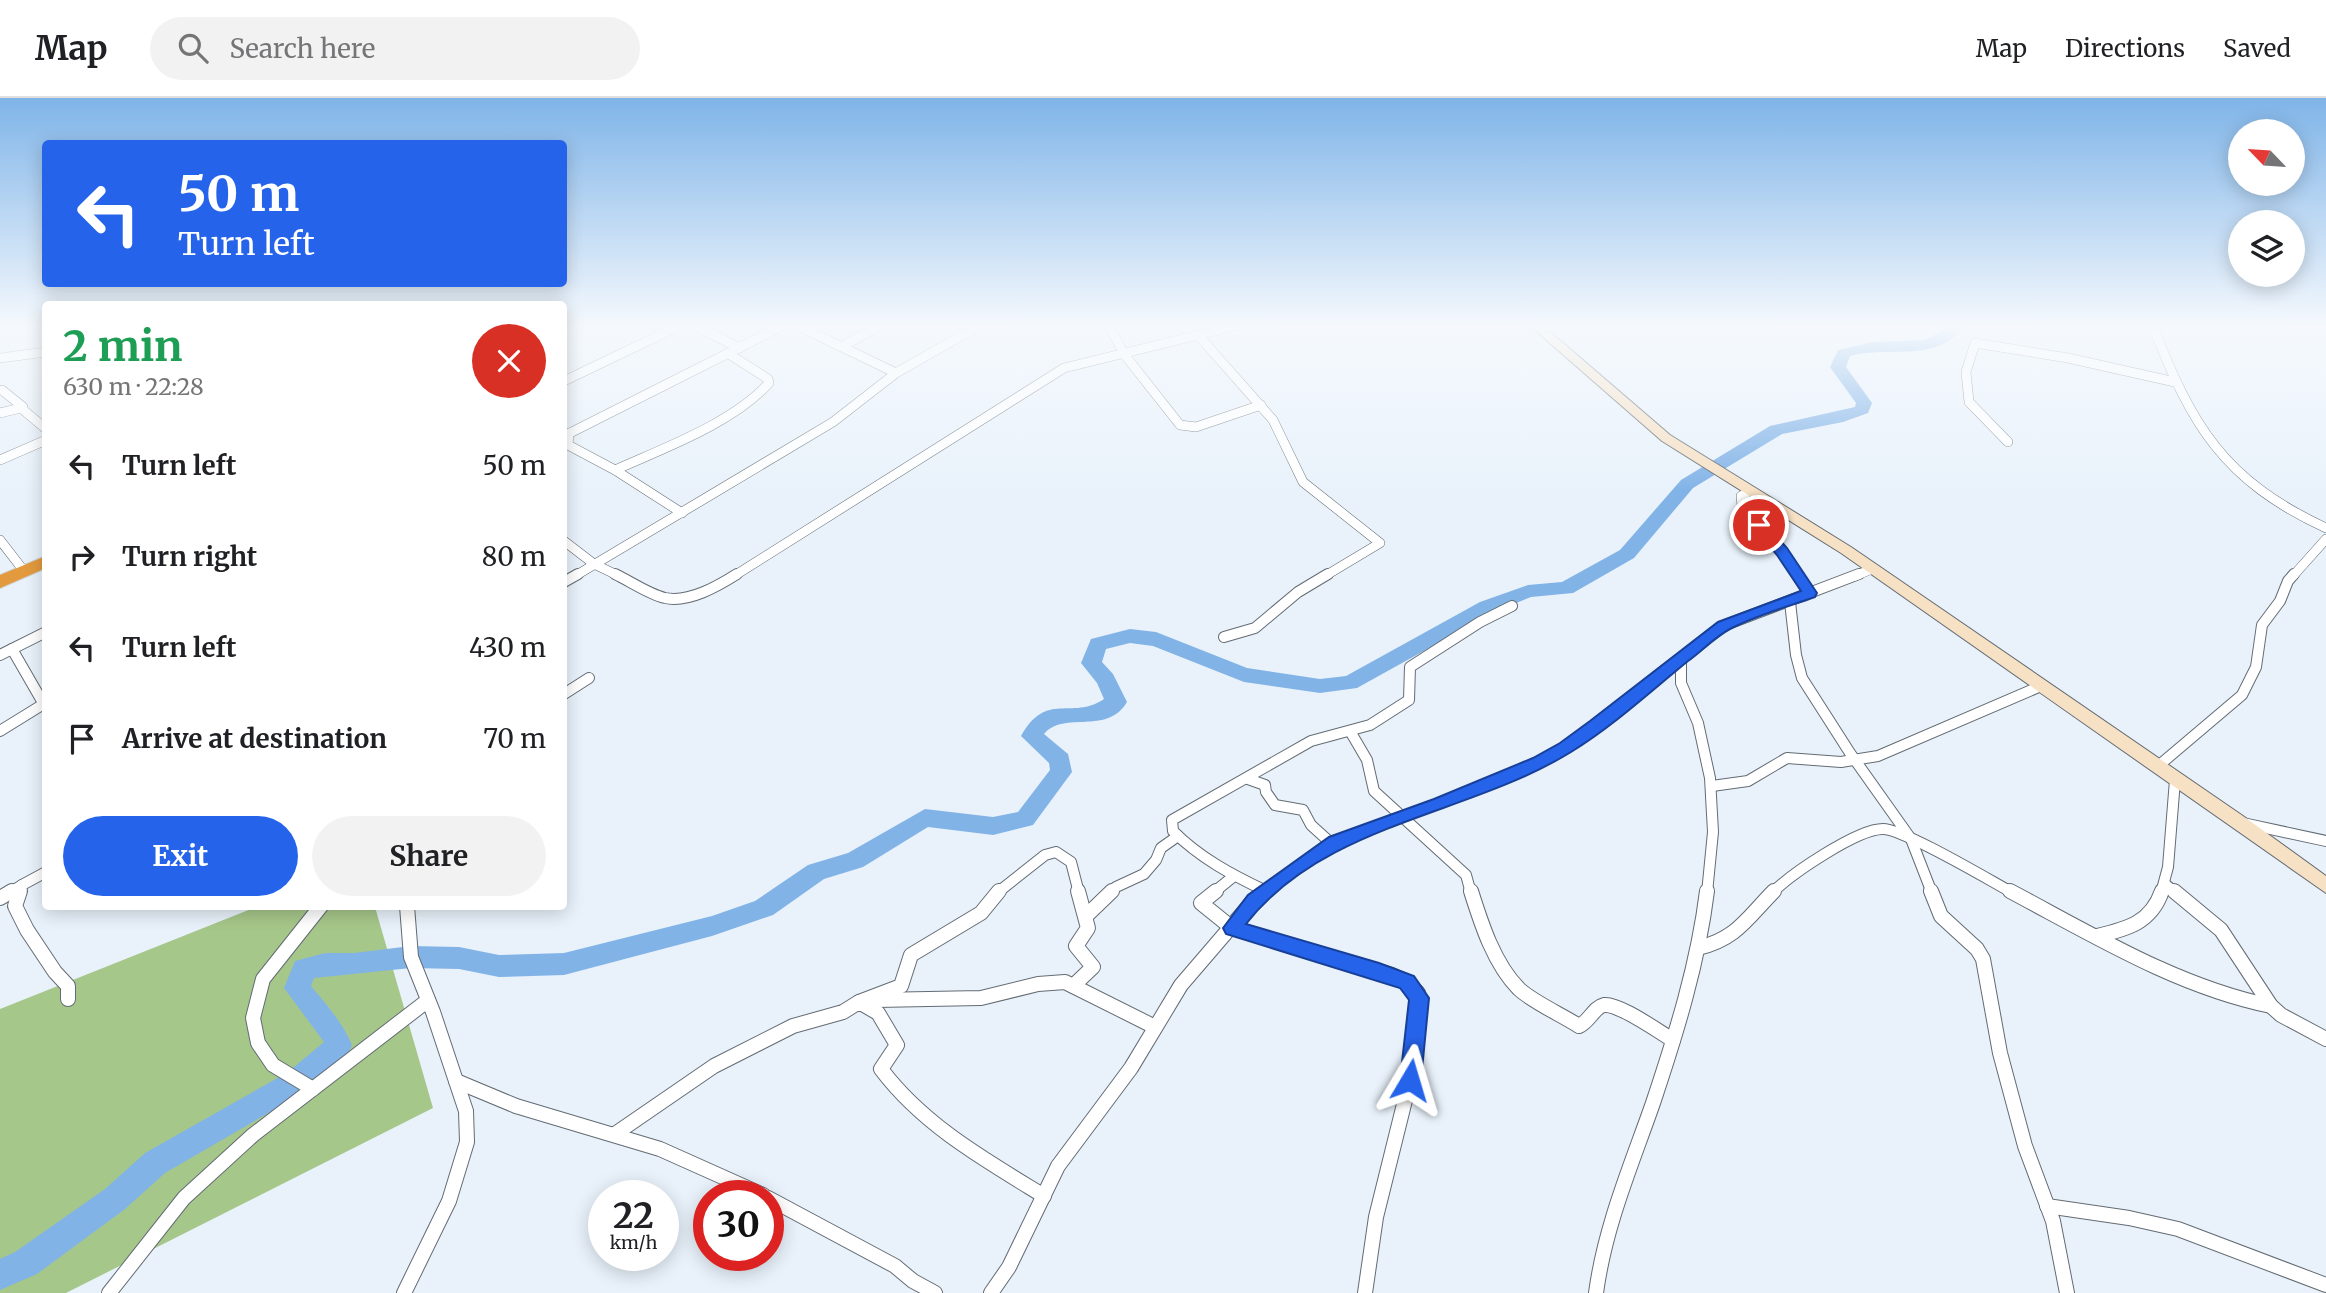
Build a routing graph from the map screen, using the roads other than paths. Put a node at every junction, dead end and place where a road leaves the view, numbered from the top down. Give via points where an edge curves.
1 (677, 380) edge
2 (768, 380) edge
3 (887, 380) edge
4 (1046, 380) edge
5 (1144, 380) edge
6 (1238, 380) edge
7 (1597, 380) edge
8 (1967, 380) edge
9 (2165, 380) edge
10 (2175, 382) joint
11 (2, 390) dead end
12 (1261, 405) junction
13 (23, 407) junction
14 (0, 413) edge
15 (42, 425) edge
16 (567, 434) edge
17 (567, 440) edge
18 (42, 442) edge
19 (2008, 442) dead end
20 (0, 460) edge
21 (615, 470) junction
22 (919, 470) dead end
23 (899, 474) junction
24 (1749, 491) junction
25 (682, 513) junction
26 (2326, 528) edge
27 (2326, 539) edge
28 (0, 540) edge
29 (567, 543) edge
30 (42, 563) edge
31 (594, 564) junction
32 (1872, 569) junction
33 (24, 572) junction
34 (567, 580) edge
35 (0, 582) edge
36 (1810, 593) junction
37 (1790, 601) junction
38 (1513, 606) dead end
39 (42, 634) edge
40 (1224, 638) dead end
41 (12, 649) junction
42 (0, 655) edge
43 (1681, 659) junction
44 (589, 678) dead end
45 (2041, 686) junction
46 (567, 692) edge
47 (42, 702) edge
48 (42, 707) edge
49 (0, 731) edge
50 (1350, 732) junction
51 (1856, 760) junction
52 (2157, 767) junction
53 (1248, 779) junction
54 (2175, 780) junction
55 (1712, 786) junction
56 (1401, 818) junction
57 (2237, 821) junction
58 (1178, 836) junction
59 (1911, 839) junction
60 (2326, 841) edge
61 (1332, 844) junction
62 (42, 874) edge
63 (1234, 876) junction
64 (2165, 884) junction
65 (22, 885) junction
66 (2326, 886) edge
67 (1265, 891) junction
68 (0, 898) edge
69 (318, 910) edge
70 (407, 910) edge
71 (1086, 916) junction
72 (1232, 928) junction
73 (2097, 936) junction
74 (1698, 948) junction
75 (1073, 986) junction
76 (68, 999) dead end
77 (427, 1001) junction
78 (859, 1002) junction
79 (2271, 1006) junction
80 (1155, 1027) junction
81 (2326, 1039) edge
82 (1673, 1040) junction
83 (456, 1082) junction
84 (313, 1089) junction
85 (615, 1134) junction
86 (729, 1180) edge
87 (1044, 1196) junction
88 (2047, 1206) junction
89 (784, 1207) edge
90 (2326, 1285) edge
91 (109, 1293) edge
92 (404, 1293) edge
93 (935, 1293) edge
94 (991, 1293) edge
95 (1365, 1293) edge
96 (1596, 1293) edge
97 (2067, 1293) edge

1 - 16 street
2 - 21 street via 766,389 743,406
3 - 25 street via 833,422
4 - 23 street
5 - 12 street via 1180,425 1196,427
6 - 12 street
7 - 24 street via 1649,425
8 - 19 street via 1969,402
9 - 10 street
10 - 26 street via 2216,449 2278,504
11 - 13 street
12 - 40 street via 1288,447 1303,482 1380,543 1298,592 1255,628
13 - 14 street
13 - 15 street
17 - 21 street via 568,445
18 - 20 street
21 - 25 street
22 - 23 street
23 - 31 street via 719,585 693,596 666,598
24 - 32 street
24 - 36 street via 1741,496 1742,506 1782,551
25 - 31 street
27 - 52 street via 2288,581 2262,625 2256,667 2242,695
28 - 33 street
29 - 31 street
30 - 33 highway
31 - 34 street
32 - 36 street
32 - 45 street
33 - 35 highway
36 - 37 street
37 - 43 street via 1724,626
37 - 51 street via 1802,678
38 - 50 street via 1410,667 1409,699 1370,725
39 - 41 street
41 - 42 street
41 - 47 street
43 - 55 street via 1680,679 1697,719
43 - 56 street via 1566,747 1511,776
44 - 46 street
45 - 51 street via 1906,745
45 - 52 street
48 - 49 street
50 - 53 street via 1311,741
50 - 56 street via 1367,760 1374,791
51 - 55 street via 1787,758 1748,781
51 - 59 street
52 - 54 street
53 - 58 street via 1172,820
53 - 61 street via 1265,785 1275,805 1303,810 1311,825
54 - 57 street
54 - 64 street
55 - 74 street via 1710,870
56 - 61 street
56 - 82 street via 1466,875 1481,924 1519,989 1579,1026 1599,1008 1612,1006
57 - 60 street
57 - 66 street
58 - 63 street
58 - 71 street via 1161,848 1144,874 1116,887
59 - 73 street
59 - 74 street via 1879,829 1855,839 1803,867 1776,888 1748,923 1726,941
59 - 88 street via 1941,916 1983,959 2000,1053
61 - 67 street
62 - 65 street
63 - 67 street
63 - 72 street via 1201,903
64 - 73 street via 2151,912 2136,925
64 - 79 street via 2221,930
65 - 68 street
65 - 76 street via 15,906 55,972 64,978
67 - 72 street
69 - 84 street via 263,979 253,1018 258,1043 273,1065
70 - 77 street via 411,957
71 - 75 street via 1088,928 1076,946 1093,967
71 - 78 street via 1070,862 1056,852 1045,855 995,894 981,913 911,955 901,986
72 - 80 street via 1181,985
72 - 95 street via 1392,975 1418,993 1410,1080 1376,1217
73 - 79 street via 2220,993
74 - 82 street
75 - 78 street via 1034,982 966,1001
75 - 80 street
77 - 83 street
77 - 84 street
78 - 85 street via 843,1012 793,1026 714,1066
78 - 87 street via 872,1006 882,1017 898,1045 881,1069 899,1093 971,1151
79 - 81 street
80 - 87 street via 1131,1068 1058,1166
82 - 96 street via 1606,1231
83 - 85 street via 516,1106
83 - 92 street via 466,1111 467,1142 449,1200
84 - 91 street via 253,1135 184,1198
85 - 86 street
87 - 94 street
88 - 90 street via 2178,1229
88 - 97 street
89 - 93 street via 895,1266

